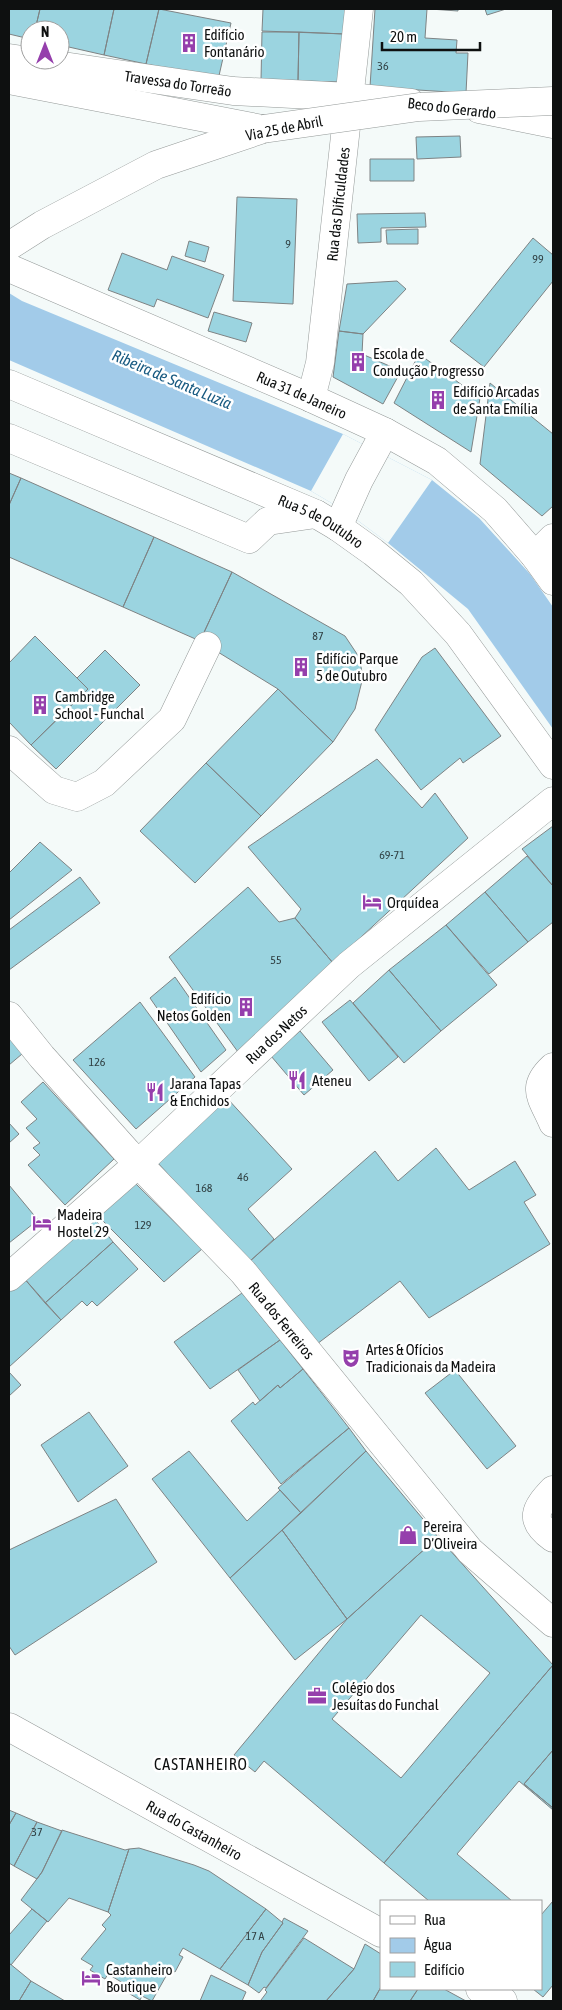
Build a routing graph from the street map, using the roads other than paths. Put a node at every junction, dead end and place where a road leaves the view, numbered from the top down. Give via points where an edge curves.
1 (359, 9) edge
2 (9, 58) edge
3 (9, 80) edge
4 (350, 97) junction
5 (553, 101) edge
6 (553, 124) edge
7 (263, 129) junction
8 (9, 246) edge
9 (9, 268) edge
10 (9, 384) edge
11 (311, 398) junction
12 (385, 432) junction
13 (9, 438) edge
14 (327, 520) junction
15 (544, 547) edge
16 (553, 581) edge
17 (207, 646) dead end
18 (9, 750) edge
19 (553, 765) edge
20 (553, 801) edge
21 (9, 1016) edge
22 (553, 1066) edge
23 (553, 1122) edge
24 (139, 1163) junction
25 (9, 1276) edge
26 (553, 1490) edge
27 (553, 1538) edge
28 (550, 1614) edge
29 (9, 1727) edge
30 (380, 1932) edge
31 (482, 1990) edge
32 (503, 2001) edge

1 - 4 street, Rua das Dificuldades
2 - 4 street, Travessa do Torreão via 233,91
3 - 7 street
4 - 6 street, Beco do Gerardo via 475,108
4 - 11 street, Rua das Dificuldades via 320,363
5 - 7 street, Via 25 de Abril, bridge via 419,108
7 - 8 street, Via 25 de Abril via 156,165
9 - 11 street, Rua 31 de Janeiro
10 - 14 street, Rua 5 de Outubro
11 - 12 street, Rua 31 de Janeiro
12 - 14 street via 359,480
12 - 15 street, Rua 31 de Janeiro via 437,461
13 - 14 street via 249,539 268,521
14 - 19 street, Rua 5 de Outubro via 411,583 458,634
15 - 16 street, Rua 31 de Janeiro
17 - 18 street via 172,718 104,783 76,797 54,790
20 - 24 street, Rua dos Netos via 349,965
21 - 24 street, Rua dos Ferreiros via 48,1064
22 - 23 street via 539,1083
24 - 25 street, Rua dos Netos
24 - 28 street, Rua dos Ferreiros via 243,1272 470,1551
26 - 27 street via 539,1504 536,1516 538,1524
29 - 30 street, Rua do Castanheiro
31 - 32 street

